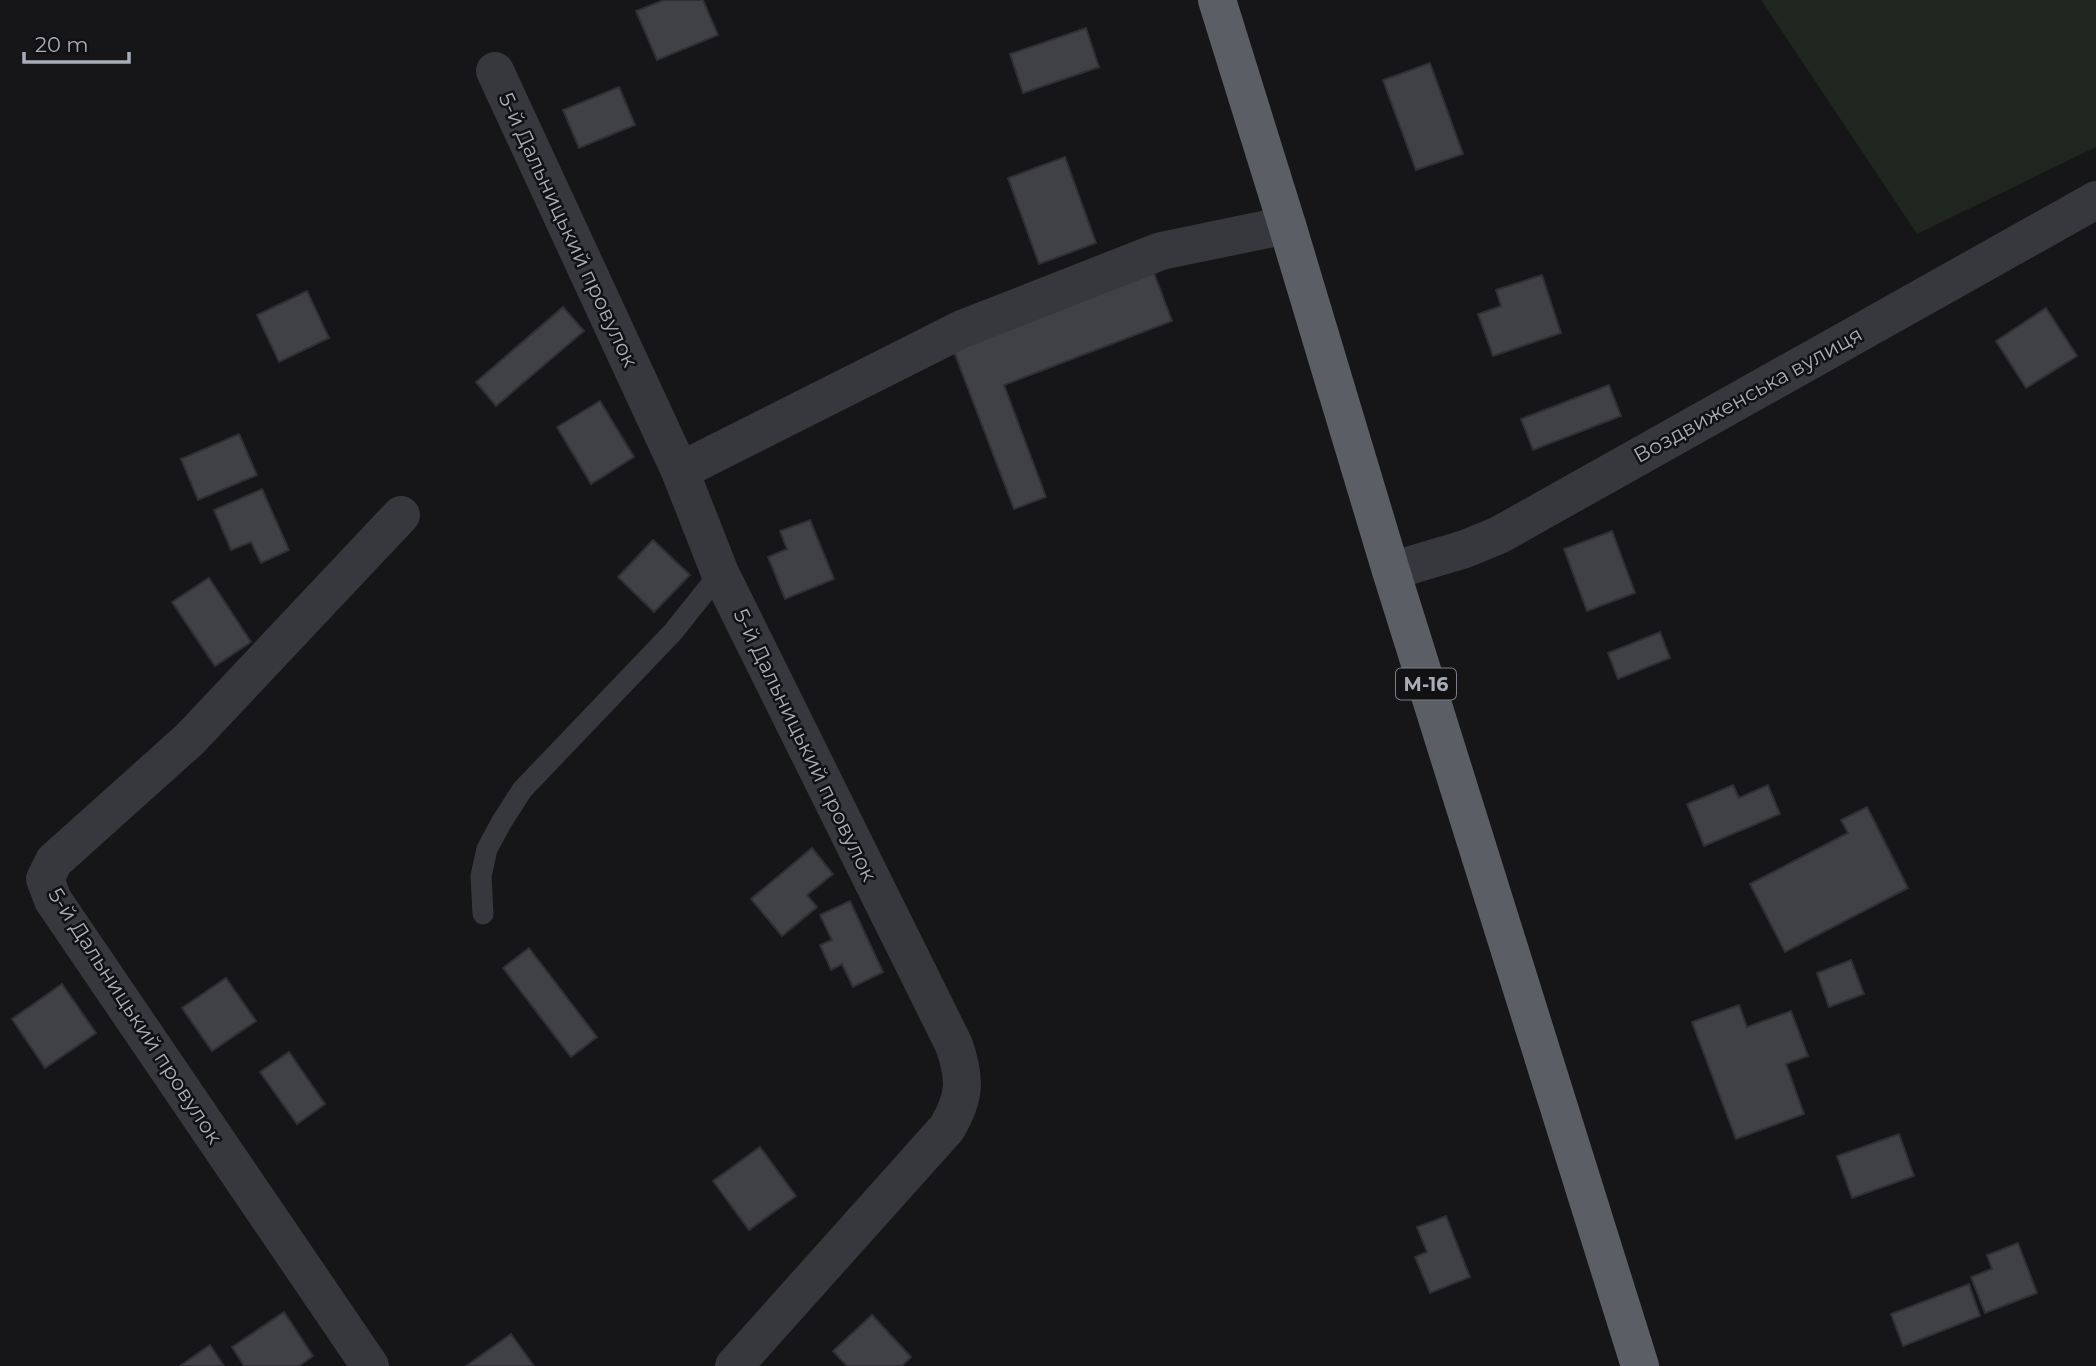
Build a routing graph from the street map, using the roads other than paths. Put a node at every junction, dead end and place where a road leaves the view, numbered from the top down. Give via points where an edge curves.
1 (1217, 0) edge
2 (495, 71) dead end
3 (2096, 200) edge
4 (1287, 225) junction
5 (680, 471) junction
6 (401, 515) dead end
7 (1391, 571) junction
8 (720, 573) junction
9 (483, 914) dead end
10 (370, 1366) edge
11 (734, 1366) edge
12 (1640, 1366) edge

1 - 4 highway, М-16
2 - 5 street, 5-й Дальницький провулок
3 - 7 street, Воздвиженська вулиця via 1499,535
4 - 5 street via 1161,251 962,329
4 - 7 highway, М-16
5 - 8 street, 5-й Дальницький провулок
6 - 10 street, 5-й Дальницький провулок via 190,739 54,861 45,879 53,900
7 - 12 highway, М-16
8 - 9 lane via 673,632 522,790 487,849 481,876
8 - 11 street, 5-й Дальницький провулок via 954,1045 962,1067 963,1091 947,1128

